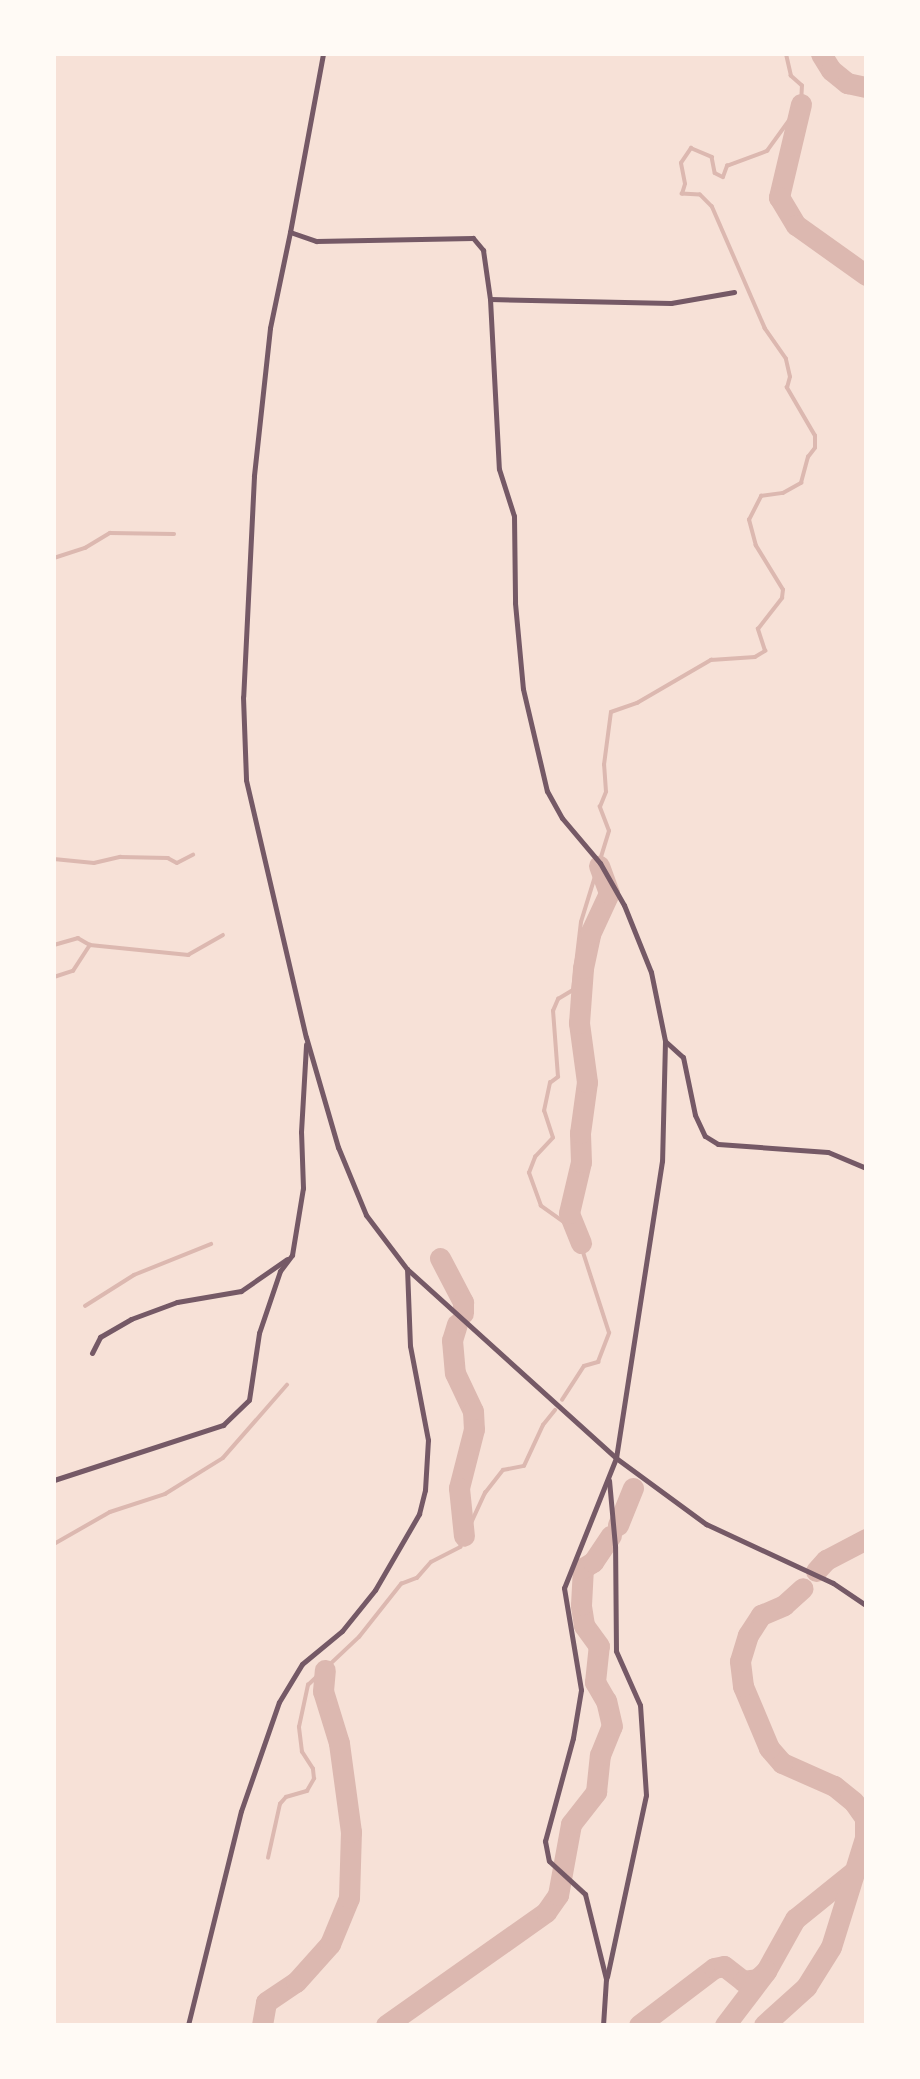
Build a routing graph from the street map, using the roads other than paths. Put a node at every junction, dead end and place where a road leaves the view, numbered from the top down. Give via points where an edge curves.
1 (323, 54) edge
2 (290, 232) junction
3 (734, 292) dead end
4 (490, 299) junction
5 (306, 1037) junction
6 (665, 1041) junction
7 (866, 1168) edge
8 (292, 1255) junction
9 (407, 1269) junction
10 (92, 1353) dead end
11 (616, 1458) junction
12 (608, 1476) junction
13 (54, 1480) edge
14 (866, 1605) edge
15 (606, 1979) junction
16 (188, 2025) edge
17 (603, 2025) edge

1 - 2 street
2 - 4 street via 316,241 473,238 483,250
2 - 5 street via 262,392 243,732 246,780
3 - 4 street via 671,303
4 - 6 street via 494,416 499,469 514,516 515,603 523,689 547,791 562,818 600,863 624,905 651,972
5 - 8 street via 303,1188
5 - 9 street via 338,1147 366,1215
6 - 7 street via 683,1057 695,1115 705,1136 718,1144 828,1152
6 - 11 street via 662,1161
8 - 10 street via 241,1291 177,1302 131,1319 100,1337
8 - 13 street via 280,1271 259,1333 249,1400 242,1410 205,1432
9 - 11 street
9 - 16 street via 410,1346 428,1440 419,1514 375,1590 342,1632 302,1664 279,1702 241,1811
11 - 12 street
11 - 14 street via 706,1524 834,1583
12 - 15 street via 615,1546 616,1651 640,1705 646,1795
12 - 15 street via 564,1588 581,1690 545,1841 549,1861 585,1894
15 - 17 street

